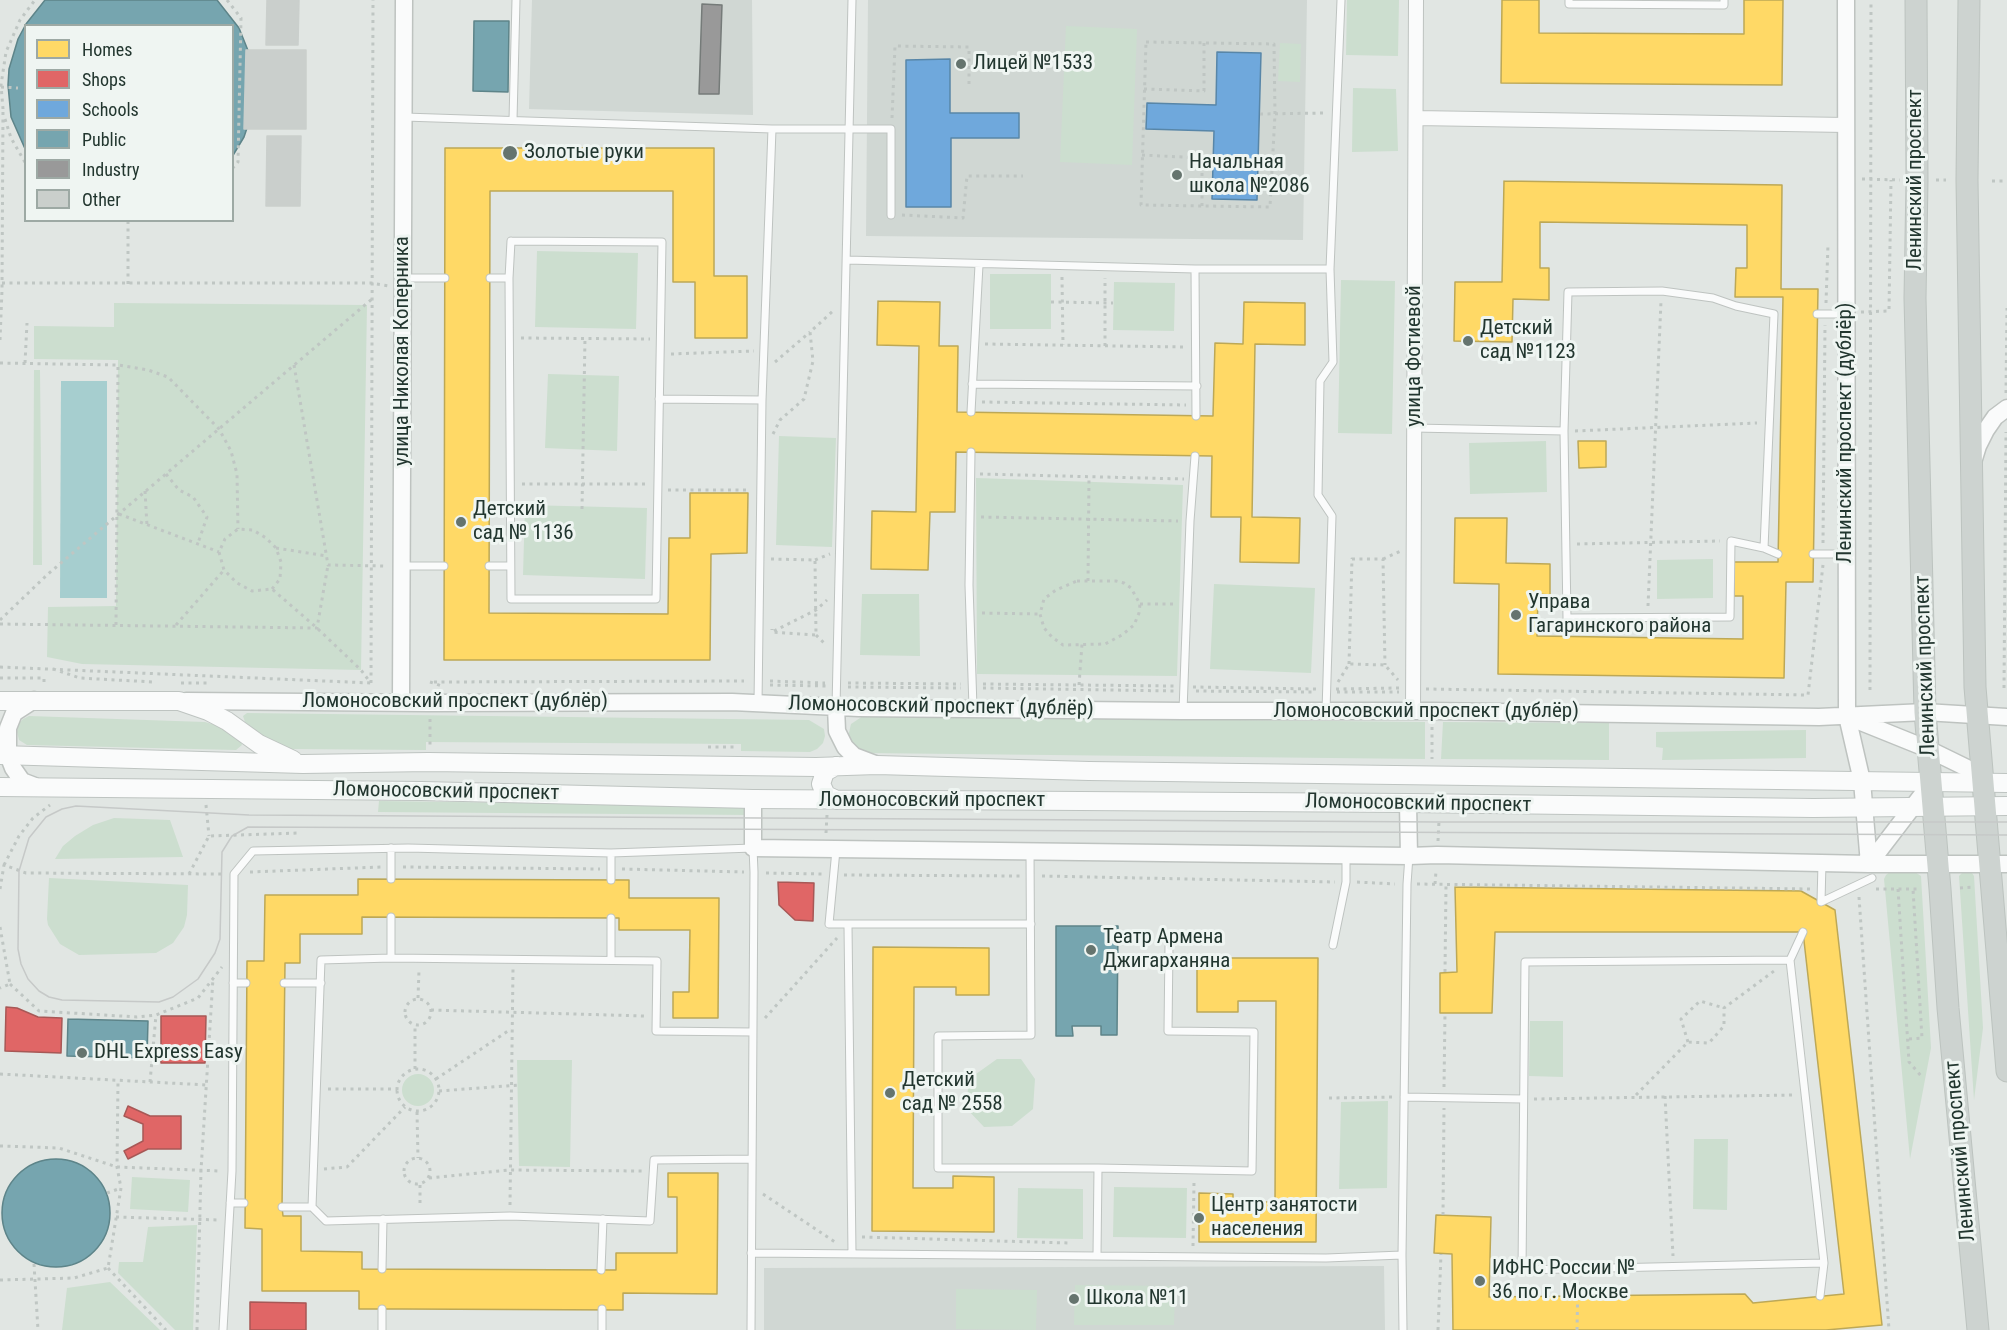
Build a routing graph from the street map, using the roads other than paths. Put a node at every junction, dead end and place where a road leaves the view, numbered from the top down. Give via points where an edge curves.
1 (404, 0) edge
2 (516, 0) edge
3 (852, 0) edge
4 (1341, 0) edge
5 (1416, 0) edge
6 (1569, 0) edge
7 (1724, 0) edge
8 (1846, 0) edge
9 (1916, 0) edge
10 (1970, 0) edge
11 (404, 117) junction
12 (1416, 118) junction
13 (513, 120) junction
14 (1846, 125) junction
15 (772, 129) junction
16 (850, 129) junction
17 (891, 215) road end
18 (847, 260) junction
19 (979, 265) junction
20 (1195, 269) junction
21 (1330, 270) junction
22 (445, 278) dead end
23 (490, 278) dead end
24 (510, 278) junction
25 (403, 283) junction
26 (1774, 314) junction
27 (1782, 314) dead end
28 (1821, 314) road end
29 (1845, 314) junction
30 (972, 384) junction
31 (1197, 386) junction
32 (659, 399) junction
33 (762, 400) junction
34 (2006, 408) edge
35 (972, 412) dead end
36 (1196, 416) dead end
37 (1414, 428) junction
38 (1564, 431) junction
39 (971, 452) dead end
40 (1196, 456) dead end
41 (1972, 469) junction
42 (1764, 548) junction
43 (1778, 554) dead end
44 (1813, 554) dead end
45 (1846, 554) junction
46 (402, 566) junction
47 (444, 566) dead end
48 (489, 566) dead end
49 (510, 566) junction
50 (34, 693) junction
51 (0, 701) edge
52 (179, 701) junction
53 (401, 702) junction
54 (758, 703) junction
55 (836, 707) junction
56 (973, 708) junction
57 (1183, 711) junction
58 (1326, 711) junction
59 (1413, 711) junction
60 (1925, 712) junction
61 (1978, 715) junction
62 (1847, 716) junction
63 (2007, 717) edge
64 (1928, 749) junction
65 (4, 755) edge
66 (303, 764) junction
67 (877, 765) junction
68 (836, 766) junction
69 (1302, 773) junction
70 (2000, 780) edge
71 (1862, 782) junction
72 (1931, 783) junction
73 (35, 786) junction
74 (0, 787) edge
75 (753, 799) junction
76 (837, 800) junction
77 (1302, 803) junction
78 (1408, 803) junction
79 (1986, 806) junction
80 (2007, 806) edge
81 (1911, 807) junction
82 (1933, 807) junction
83 (1865, 808) junction
84 (391, 848) junction
85 (753, 848) junction
86 (837, 848) junction
87 (1030, 850) junction
88 (612, 853) junction
89 (1346, 854) junction
90 (1409, 856) junction
91 (1822, 863) junction
92 (1938, 864) junction
93 (1998, 864) edge
94 (1871, 871) junction
95 (391, 879) dead end
96 (611, 880) dead end
97 (391, 917) dead end
98 (611, 918) dead end
99 (1031, 924) junction
100 (848, 926) junction
101 (1803, 932) dead end
102 (1333, 945) dead end
103 (1170, 946) dead end
104 (391, 958) junction
105 (611, 960) junction
106 (1790, 960) junction
107 (232, 983) junction
108 (246, 983) dead end
109 (285, 983) dead end
110 (321, 983) junction
111 (753, 1032) junction
112 (2007, 1071) edge
113 (1404, 1097) junction
114 (1523, 1099) junction
115 (752, 1159) junction
116 (1098, 1168) junction
117 (230, 1203) junction
118 (244, 1203) dead end
119 (282, 1207) dead end
120 (312, 1207) junction
121 (383, 1219) junction
122 (603, 1219) junction
123 (751, 1253) junction
124 (852, 1253) junction
125 (1096, 1254) junction
126 (1402, 1256) junction
127 (1824, 1263) junction
128 (382, 1269) dead end
129 (601, 1270) dead end
130 (1820, 1296) dead end
131 (382, 1309) dead end
132 (602, 1310) dead end
133 (223, 1330) edge
134 (382, 1330) edge
135 (602, 1330) edge
136 (751, 1330) edge
137 (1403, 1330) edge
138 (1978, 1330) edge

1 - 11 street, улица Николая Коперника
2 - 13 lane
3 - 16 lane
4 - 21 lane
5 - 12 street, улица Фотиевой
6 - 7 lane via 1569,4 1724,5
8 - 14 street, Ленинский проспект (дублёр)
9 - 60 main road, Ленинский проспект via 1915,298
10 - 41 main road via 1967,180
11 - 13 lane
11 - 25 street, улица Николая Коперника
12 - 14 street
12 - 37 street, улица Фотиевой
13 - 15 lane
14 - 29 street, Ленинский проспект (дублёр)
15 - 16 lane
15 - 33 lane
16 - 17 lane via 891,129
16 - 18 lane
18 - 19 lane
18 - 55 lane
19 - 20 lane
19 - 30 lane
20 - 21 lane
20 - 31 lane
21 - 58 lane via 1333,362 1320,381 1317,495 1332,516
22 - 25 lane
23 - 24 lane
24 - 32 lane via 511,242 662,242
24 - 49 lane
25 - 46 street, улица Николая Коперника
26 - 27 lane
26 - 38 lane via 1713,298 1662,291 1568,291
26 - 42 lane
28 - 29 lane
29 - 45 street, Ленинский проспект (дублёр)
30 - 31 lane
30 - 35 lane
31 - 36 lane
32 - 33 lane
32 - 49 lane via 656,599 512,599
33 - 54 lane
34 - 41 street via 1986,430
37 - 38 lane
37 - 59 street, улица Фотиевой
38 - 42 lane via 1567,618 1730,617 1731,541
39 - 56 lane
40 - 57 lane
41 - 61 main road
42 - 43 lane
44 - 45 lane
45 - 62 street, Ленинский проспект (дублёр)
46 - 47 lane
46 - 53 street, улица Николая Коперника
48 - 49 lane
50 - 51 main road, Ломоносовский проспект (дублёр)
50 - 52 main road, Ломоносовский проспект (дублёр)
50 - 65 street via 14,713
52 - 53 street, Ломоносовский проспект (дублёр)
52 - 66 main road via 218,716 278,755
53 - 54 street, Ломоносовский проспект (дублёр)
54 - 55 street, Ломоносовский проспект (дублёр)
55 - 56 street, Ломоносовский проспект (дублёр)
55 - 67 street via 837,731 845,747 854,756
56 - 57 street, Ломоносовский проспект (дублёр)
57 - 58 street, Ломоносовский проспект (дублёр)
58 - 59 street, Ломоносовский проспект (дублёр)
59 - 62 street, Ломоносовский проспект (дублёр)
60 - 61 street
60 - 62 street, Ломоносовский проспект (дублёр)
60 - 64 main road, Ленинский проспект
61 - 63 street
61 - 70 main road
62 - 64 street
62 - 71 street, Ленинский проспект (дублёр)
64 - 70 street via 1969,770
64 - 72 main road, Ленинский проспект
65 - 66 main road, Ломоносовский проспект
65 - 73 street via 22,781
66 - 68 main road, Ломоносовский проспект
67 - 68 main road, Ломоносовский проспект
67 - 69 main road, Ломоносовский проспект
68 - 76 main road via 825,772 821,784 826,795
69 - 71 main road, Ломоносовский проспект
69 - 77 main road via 1314,787 1311,797
70 - 72 main road, Ломоносовский проспект
70 - 79 main road
71 - 72 main road, Ломоносовский проспект
71 - 83 street, Ленинский проспект (дублёр)
72 - 81 street
72 - 82 main road, Ленинский проспект
73 - 74 main road, Ломоносовский проспект
73 - 75 main road, Ломоносовский проспект
75 - 76 main road, Ломоносовский проспект
75 - 85 street
76 - 77 main road, Ломоносовский проспект
77 - 78 main road, Ломоносовский проспект
78 - 83 main road, Ломоносовский проспект
78 - 90 street
79 - 80 main road, Ломоносовский проспект
79 - 82 main road, Ломоносовский проспект
79 - 93 main road
81 - 82 main road, Ломоносовский проспект
81 - 83 main road, Ломоносовский проспект
81 - 94 street
82 - 92 main road, Ленинский проспект
83 - 94 street, Ленинский проспект (дублёр)
84 - 88 lane
84 - 95 lane
84 - 107 lane via 253,851 234,874
85 - 86 street
85 - 88 lane
85 - 111 lane
86 - 87 street
86 - 100 lane via 829,924
87 - 89 street
87 - 99 lane
88 - 96 lane
89 - 90 street
89 - 102 lane via 1346,882
90 - 91 street
90 - 113 lane
91 - 94 street
91 - 94 lane via 1821,902 1849,889
92 - 93 street
92 - 94 street
92 - 138 main road, Ленинский проспект
93 - 112 main road
97 - 104 lane
98 - 105 lane
99 - 100 lane
99 - 116 lane via 1031,1035 938,1036 938,1168
100 - 124 lane
101 - 106 lane
103 - 116 lane via 1168,1031 1254,1032 1252,1171
104 - 105 lane
104 - 110 lane via 321,960
105 - 111 lane via 657,960 656,1031
106 - 114 lane via 1525,962
106 - 127 lane
107 - 108 lane
107 - 117 lane
109 - 110 lane
110 - 120 lane
111 - 115 lane
113 - 114 lane
113 - 126 lane
114 - 127 lane via 1522,1270
115 - 122 lane via 654,1160 650,1221
115 - 123 lane
116 - 125 lane
117 - 118 lane
117 - 133 lane
119 - 120 lane
120 - 121 lane via 326,1221
121 - 122 lane
121 - 128 lane
122 - 129 lane
123 - 124 lane
123 - 136 lane
124 - 125 lane
125 - 126 lane
126 - 137 lane
127 - 130 lane
131 - 134 lane
132 - 135 lane

